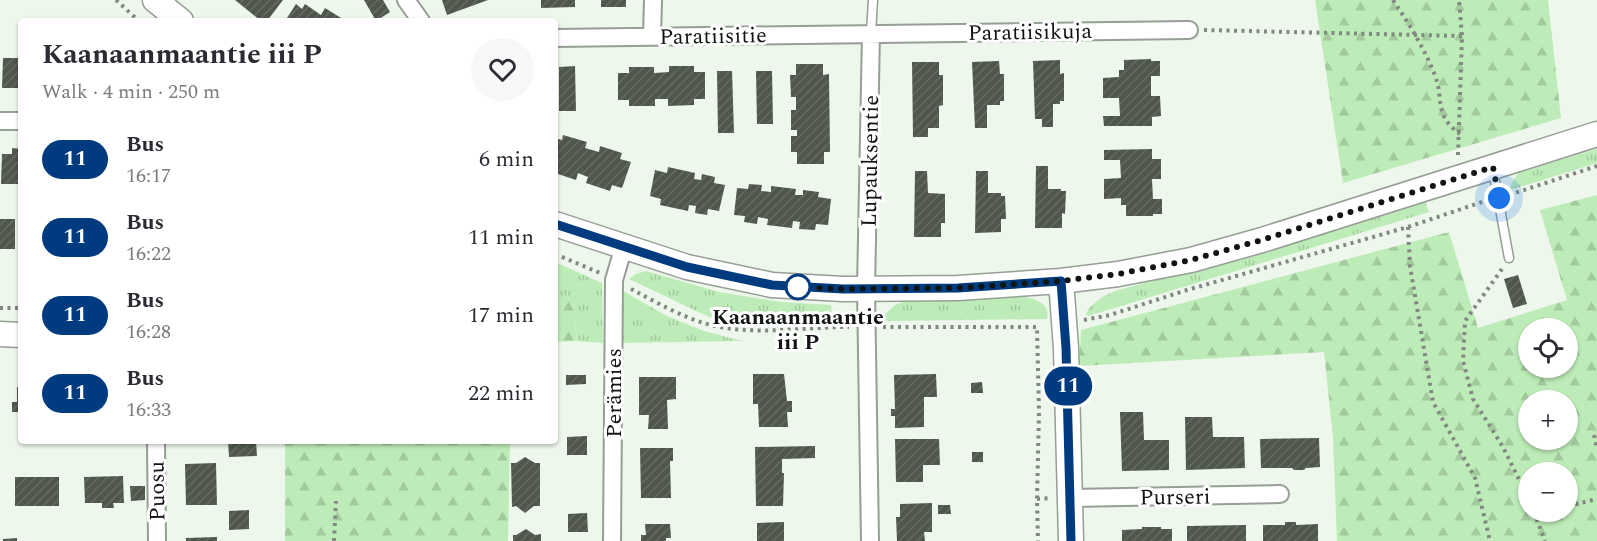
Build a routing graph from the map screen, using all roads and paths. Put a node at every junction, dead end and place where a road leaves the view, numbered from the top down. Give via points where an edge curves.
1 (116, 0) edge
2 (155, 0) edge
3 (406, 0) edge
4 (653, 0) edge
5 (873, 0) edge
6 (1393, 0) edge
7 (1459, 0) edge
8 (136, 18) edge
9 (177, 18) edge
10 (419, 18) edge
11 (1189, 30) joint
12 (871, 33) junction
13 (1417, 35) junction
14 (652, 36) junction
15 (1462, 36) junction
16 (558, 38) edge
17 (0, 121) edge
18 (18, 121) edge
19 (1460, 134) junction
20 (1597, 134) edge
21 (1458, 156) dead end
22 (1597, 166) edge
23 (1493, 167) junction
24 (1499, 198) junction
25 (558, 225) edge
26 (1407, 227) junction
27 (624, 246) junction
28 (1509, 258) joint
29 (1061, 281) junction
30 (866, 289) junction
31 (0, 308) edge
32 (18, 308) edge
33 (1065, 324) junction
34 (1037, 327) dead end
35 (0, 334) edge
36 (18, 334) edge
37 (1594, 435) dead end
38 (156, 444) edge
39 (1597, 449) edge
40 (1518, 478) edge
41 (1280, 494) dead end
42 (1071, 498) junction
43 (1597, 499) edge
44 (336, 501) dead end
45 (1578, 504) edge
46 (1538, 522) edge
47 (157, 541) edge
48 (334, 541) edge
49 (612, 541) edge
50 (870, 541) edge
51 (1071, 541) edge
52 (1490, 541) edge
53 (1545, 541) edge

1 - 8 path
2 - 9 street
3 - 10 street
4 - 14 street
5 - 12 lane
6 - 13 path
7 - 15 path
11 - 12 street, Paratiisikuja
11 - 13 path
12 - 14 street, Paratiisitie
12 - 30 street, Lupauksentie
13 - 15 path
13 - 19 path via 1436,76 1448,125
14 - 16 street, Paratiisitie
15 - 19 path
17 - 18 street
19 - 21 path
20 - 23 street
22 - 24 path
23 - 24 lane
23 - 29 street via 1191,260
24 - 26 path
24 - 28 lane
25 - 27 street
26 - 33 path via 1110,315
26 - 52 path via 1434,402 1475,478
27 - 30 street via 745,281 789,287
27 - 49 street, Perämies via 614,280
28 - 40 path via 1465,321 1463,361 1473,399
29 - 30 street
29 - 33 street
30 - 50 street
31 - 32 path
33 - 34 path
33 - 42 street
35 - 36 street
37 - 39 path
38 - 47 street, Puosu
41 - 42 street, Purseri
42 - 51 street
43 - 45 path
44 - 48 path
46 - 53 path

